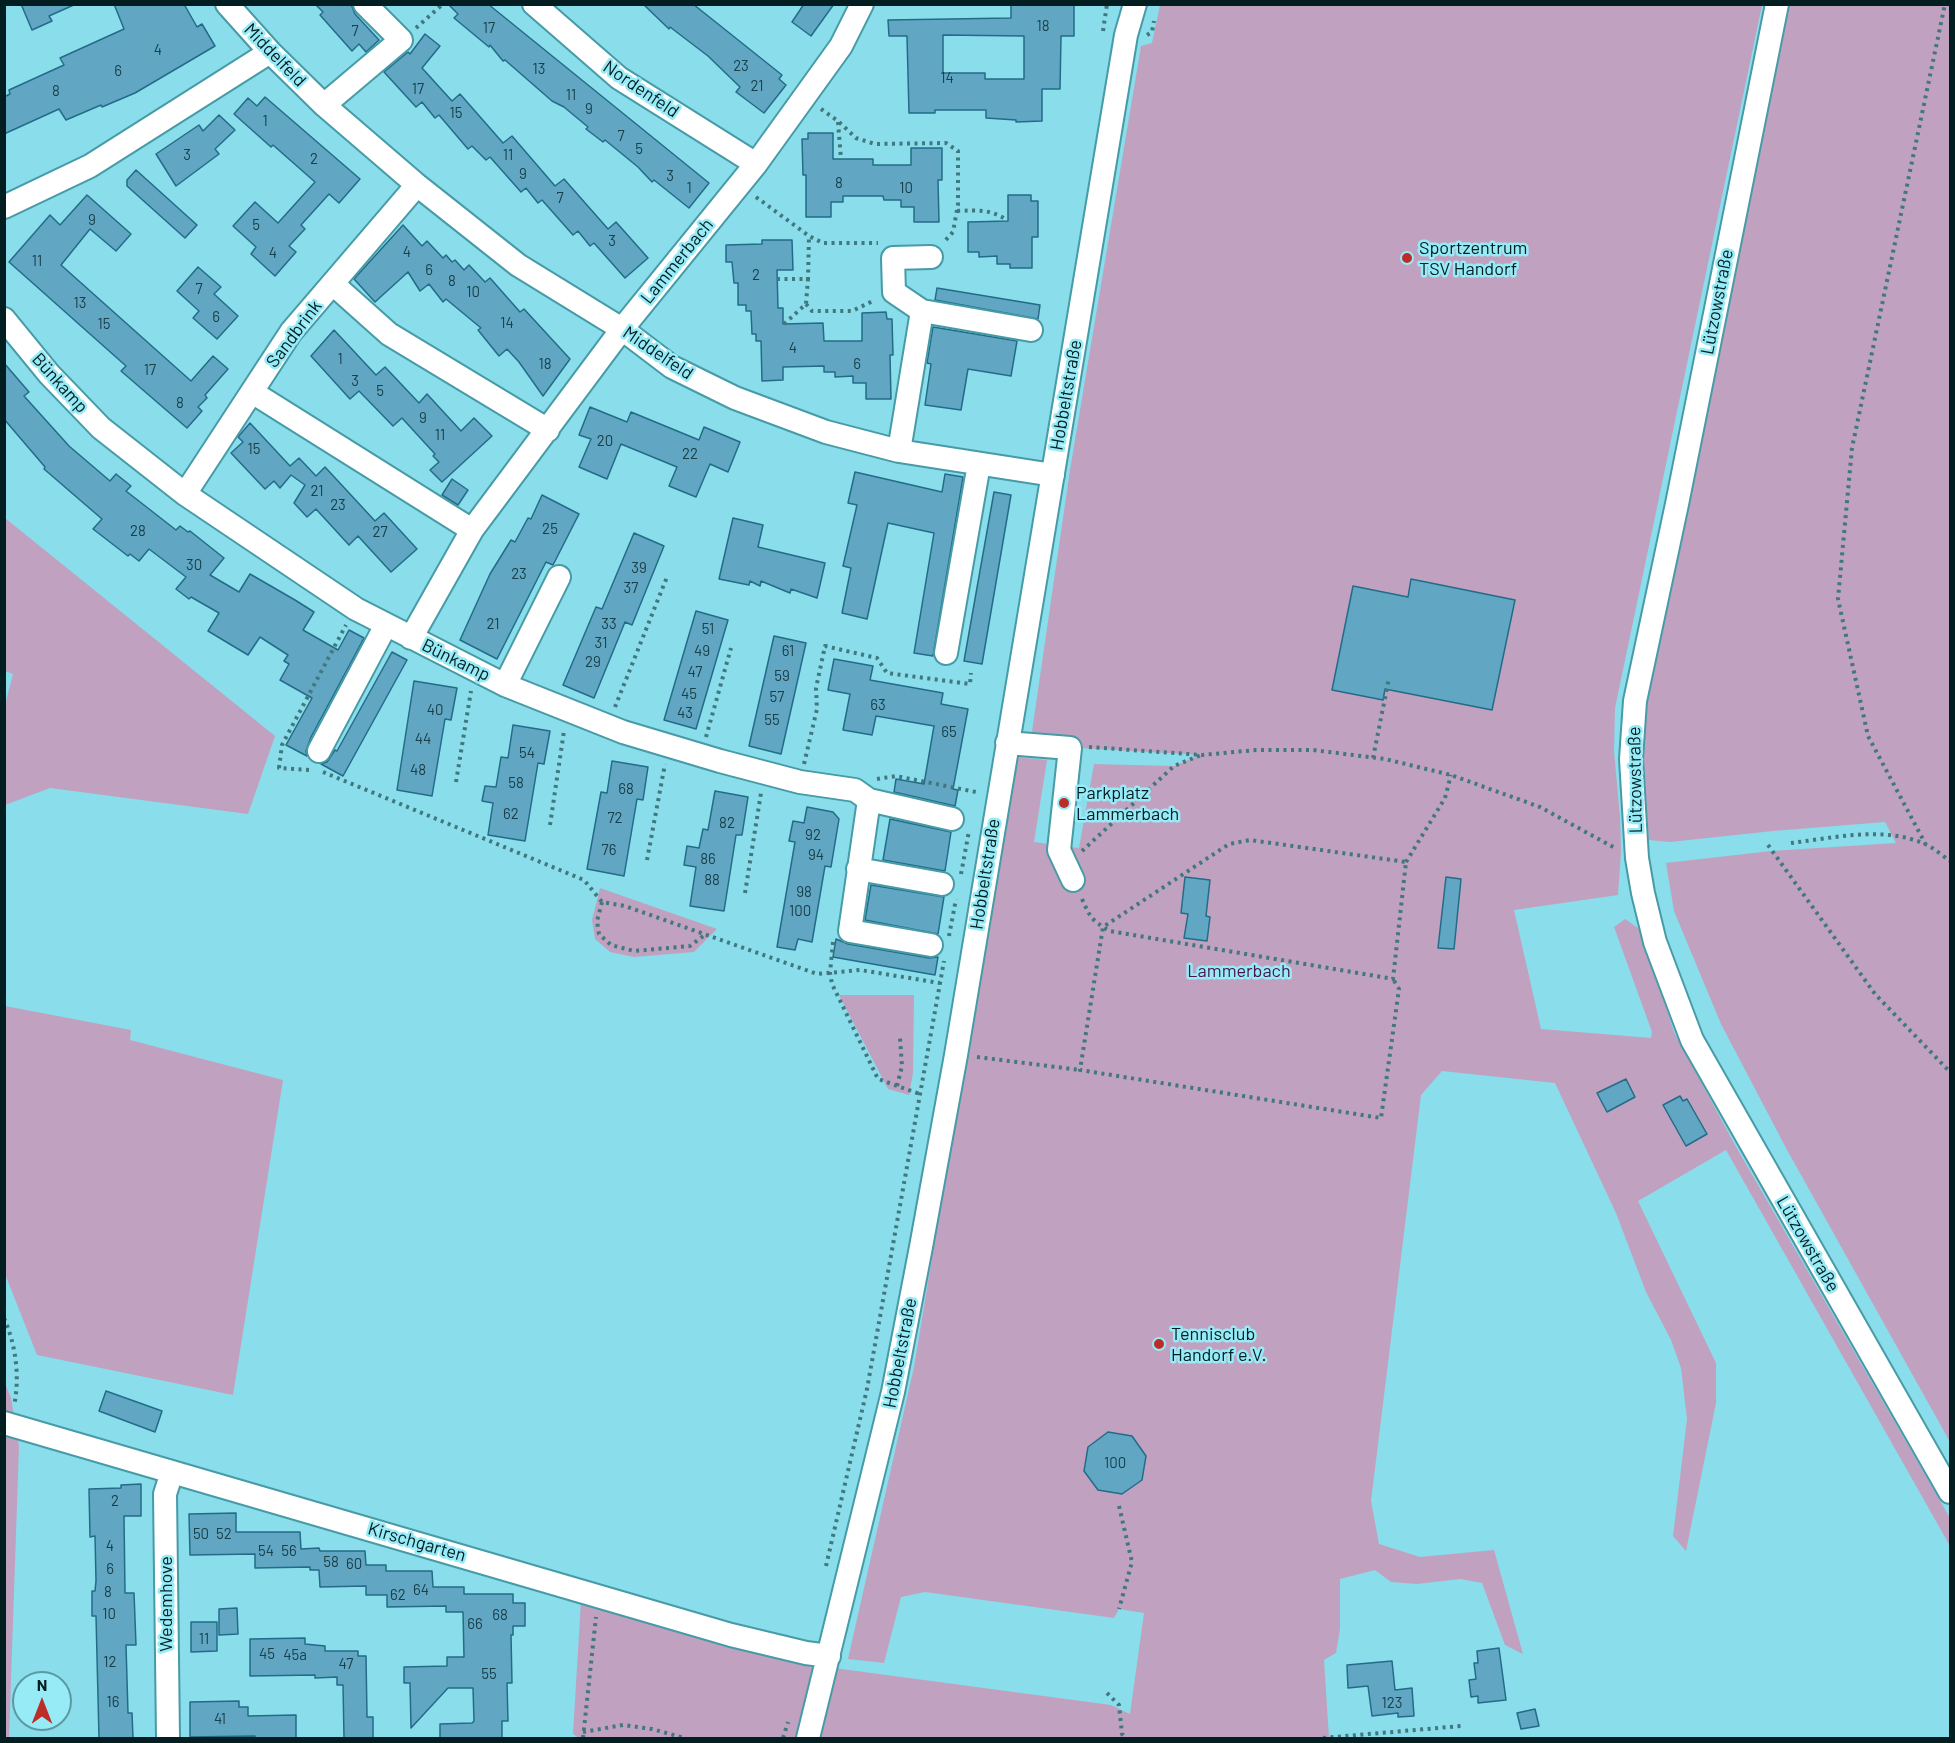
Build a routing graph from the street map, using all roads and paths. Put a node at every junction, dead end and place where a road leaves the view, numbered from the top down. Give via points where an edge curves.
1 (227, 4) edge
2 (365, 4) edge
3 (443, 4) edge
4 (534, 4) edge
5 (862, 4) edge
6 (1134, 4) edge
7 (1777, 4) edge
8 (1945, 4) edge
9 (401, 40) junction
10 (270, 52) junction
11 (804, 97) junction
12 (324, 105) junction
13 (838, 121) junction
14 (841, 159) dead end
15 (756, 164) junction
16 (739, 184) junction
17 (417, 185) junction
18 (4, 207) edge
19 (957, 211) junction
20 (1008, 221) dead end
21 (809, 236) junction
22 (883, 243) dead end
23 (937, 250) joint
24 (777, 279) dead end
25 (808, 279) junction
26 (333, 284) junction
27 (894, 292) junction
28 (806, 304) junction
29 (922, 311) junction
30 (4, 319) edge
31 (784, 324) dead end
32 (622, 329) junction
33 (1031, 330) dead end
34 (252, 392) junction
35 (548, 430) junction
36 (899, 451) junction
37 (979, 464) junction
38 (1053, 475) junction
39 (185, 494) junction
40 (472, 530) junction
41 (559, 577) dead end
42 (667, 577) dead end
43 (356, 609) junction
44 (386, 625) junction
45 (411, 638) junction
46 (731, 648) dead end
47 (946, 653) dead end
48 (475, 669) junction
49 (971, 673) dead end
50 (1389, 678) dead end
51 (506, 685) junction
52 (567, 710) junction
53 (607, 726) junction
54 (1007, 743) junction
55 (668, 746) junction
56 (1070, 748) junction
57 (1202, 754) junction
58 (701, 756) junction
59 (1373, 758) junction
60 (318, 764) junction
61 (764, 773) junction
62 (1451, 775) junction
63 (456, 782) dead end
64 (800, 782) junction
65 (978, 783) dead end
66 (976, 792) junction
67 (862, 795) junction
68 (974, 803) dead end
69 (961, 823) joint
70 (550, 825) dead end
71 (1791, 843) dead end
72 (1768, 845) dead end
73 (1926, 845) junction
74 (1637, 858) junction
75 (648, 861) dead end
76 (1950, 861) edge
77 (1406, 862) junction
78 (858, 869) junction
79 (1069, 874) junction
80 (953, 887) junction
81 (745, 893) dead end
82 (602, 902) junction
83 (1103, 927) junction
84 (706, 934) junction
85 (942, 944) junction
86 (830, 973) junction
87 (1393, 980) junction
88 (940, 983) junction
89 (900, 1038) dead end
90 (956, 1055) junction
91 (1080, 1070) junction
92 (1950, 1072) edge
93 (897, 1086) junction
94 (920, 1094) junction
95 (4, 1318) edge
96 (7, 1424) edge
97 (172, 1472) junction
98 (1950, 1492) edge
99 (1119, 1506) dead end
100 (825, 1573) dead end
101 (598, 1596) junction
102 (1119, 1609) dead end
103 (829, 1656) junction
104 (1107, 1693) dead end
105 (1461, 1726) dead end
106 (583, 1732) junction
107 (168, 1738) edge
108 (583, 1738) edge
109 (684, 1738) edge
110 (808, 1738) edge
111 (1125, 1738) edge
112 (1323, 1738) edge

1 - 10 street, Middelfeld
2 - 9 street
3 - 9 path
4 - 15 street, Nordenfeld via 619,78
5 - 11 street, Lammerbach via 841,46
6 - 38 street, Hobbeltstraße
7 - 74 street, Lützowstraße via 1635,701 1631,759
8 - 73 path via 1852,448 1838,599 1868,736
9 - 12 street
10 - 12 street, Middelfeld
10 - 18 street via 90,166
11 - 13 path
11 - 15 street, Lammerbach
12 - 17 street, Middelfeld
13 - 14 path
13 - 19 path via 856,138 875,144 946,143 958,151
15 - 16 street, Lammerbach
16 - 21 path
16 - 32 street, Lammerbach
17 - 26 street, Sandbrink
17 - 32 street, Middelfeld via 518,266
19 - 20 path via 982,210
19 - 23 path via 953,232
21 - 22 path via 823,243
21 - 25 path
23 - 27 street via 893,258
24 - 25 path
25 - 28 path
26 - 34 street, Sandbrink via 291,332
26 - 35 street via 389,334
27 - 28 path via 852,311 812,311
27 - 29 street
28 - 31 path
29 - 33 street
29 - 36 street
30 - 39 street, Bünkamp via 101,428
32 - 35 street, Lammerbach
32 - 36 street, Middelfeld via 672,367 735,398 826,432
34 - 39 street, Sandbrink
34 - 40 street
35 - 40 street, Lammerbach
36 - 37 street, Middelfeld
37 - 38 street, Middelfeld
37 - 47 street
38 - 54 street, Hobbeltstraße
39 - 43 street, Bünkamp
40 - 45 street, Lammerbach
41 - 51 street
42 - 53 path
43 - 44 street, Bünkamp
43 - 60 path via 282,745 279,768
44 - 45 street, Bünkamp
44 - 60 street
45 - 48 street, Bünkamp
46 - 58 path
48 - 51 street, Bünkamp
48 - 63 path
49 - 64 path via 970,684 887,672 877,658 825,646 816,688 817,709
50 - 59 path
51 - 52 street, Bünkamp
52 - 53 street, Bünkamp
52 - 70 path
53 - 55 street, Bünkamp
54 - 56 street
54 - 90 street, Hobbeltstraße
55 - 58 street, Bünkamp
55 - 75 path
56 - 57 path
56 - 79 street via 1059,850
57 - 59 path via 1313,750
57 - 79 path via 1174,766
58 - 61 street, Bünkamp
59 - 62 path
60 - 82 path via 584,880
61 - 64 street, Bünkamp
61 - 81 path
62 - 74 path via 1540,807
62 - 77 path via 1445,798
64 - 67 street, Bünkamp
65 - 66 path
66 - 67 path via 896,776 874,780
66 - 68 path
67 - 69 street, Bünkamp
67 - 78 street
69 - 80 path
71 - 73 path via 1891,834
72 - 92 path via 1875,994
73 - 76 path
74 - 98 street, Lützowstraße via 1655,942 1692,1040
77 - 83 path via 1250,840 1229,844
77 - 87 path
78 - 80 street
78 - 85 street via 850,931
79 - 83 path via 1091,918
80 - 85 path
82 - 84 path
82 - 84 path via 597,921 599,934 611,945 634,951 690,946
83 - 87 path
83 - 91 path
84 - 86 path via 817,974
85 - 88 path
86 - 88 path via 860,969
86 - 93 path via 878,1079
87 - 91 path via 1399,989 1381,1118
88 - 94 path
89 - 93 path via 902,1066
90 - 91 path
90 - 103 street, Hobbeltstraße via 893,1392
93 - 94 path
94 - 100 path via 867,1389
95 - 96 path via 10,1331 18,1389
96 - 97 street, Kirschgarten
97 - 101 street, Kirschgarten
97 - 107 street, Wedemhove via 165,1494
99 - 102 path via 1131,1562
101 - 103 street, Kirschgarten via 731,1635
101 - 106 path
103 - 110 street, Hobbeltstraße
104 - 111 path via 1119,1705
105 - 112 path
106 - 108 path
106 - 109 path via 623,1725

